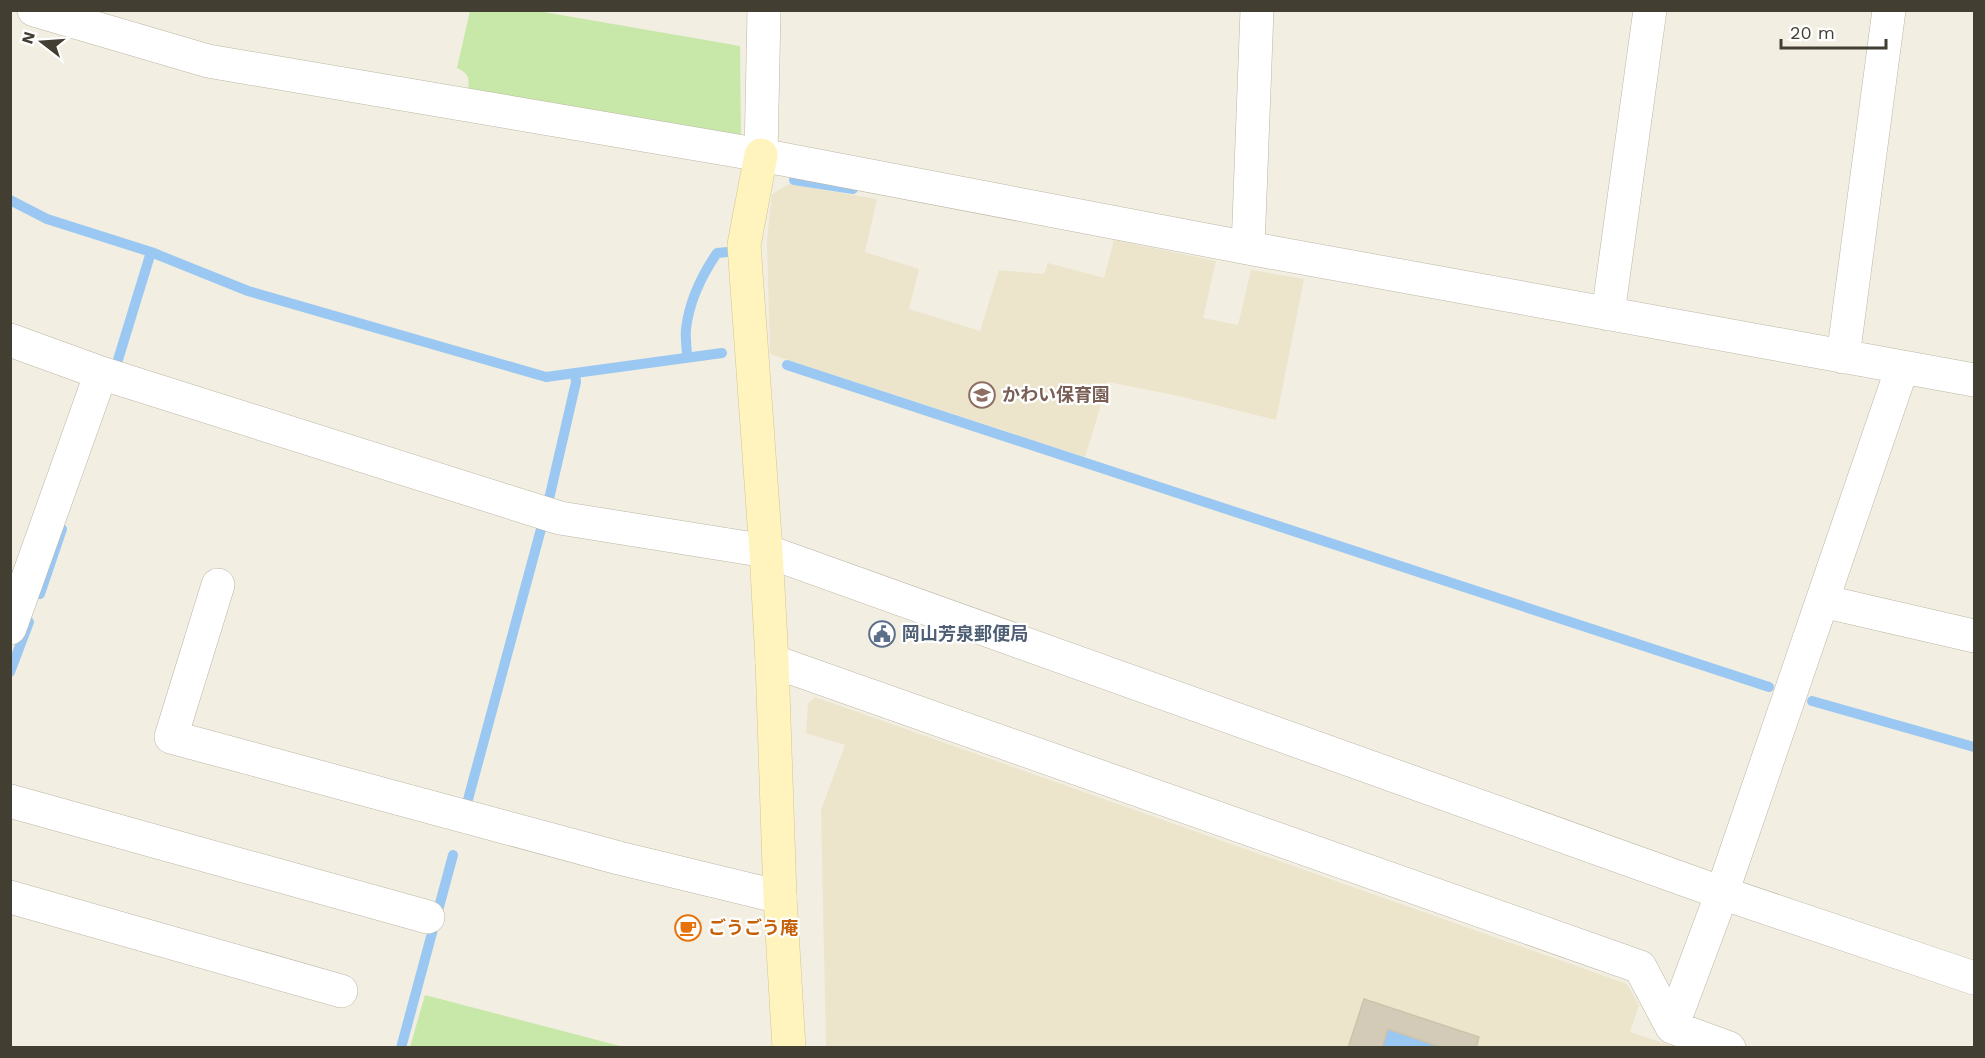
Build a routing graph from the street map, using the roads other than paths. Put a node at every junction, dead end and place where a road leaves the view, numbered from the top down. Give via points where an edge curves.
1 (34, 10) edge
2 (764, 10) edge
3 (1257, 10) edge
4 (1650, 10) edge
5 (1889, 10) edge
6 (760, 155) junction
7 (1248, 248) junction
8 (1608, 314) junction
9 (10, 340) edge
10 (1843, 357) junction
11 (1902, 368) junction
12 (101, 373) junction
13 (1974, 380) edge
14 (766, 551) junction
15 (218, 585) dead end
16 (1822, 601) junction
17 (10, 628) edge
18 (1974, 636) edge
19 (772, 661) junction
20 (10, 801) edge
21 (1722, 893) junction
22 (10, 897) edge
23 (780, 897) junction
24 (428, 917) dead end
25 (1974, 978) edge
26 (341, 991) dead end
27 (1672, 1027) junction
28 (789, 1047) edge
29 (1729, 1047) edge

1 - 6 street via 208,61
2 - 6 street
3 - 7 street
4 - 8 street
5 - 10 street
6 - 7 street
6 - 14 street via 744,245
7 - 8 street
8 - 10 street
9 - 12 street
10 - 11 street
11 - 13 street
11 - 16 street
12 - 14 street via 560,518
12 - 17 street
14 - 19 street
14 - 21 street
15 - 23 street via 171,737 619,858
16 - 18 street
16 - 21 street
19 - 23 street
19 - 27 street via 1640,967
20 - 24 street
21 - 25 street
21 - 27 street
22 - 26 street
23 - 28 street
27 - 29 street

